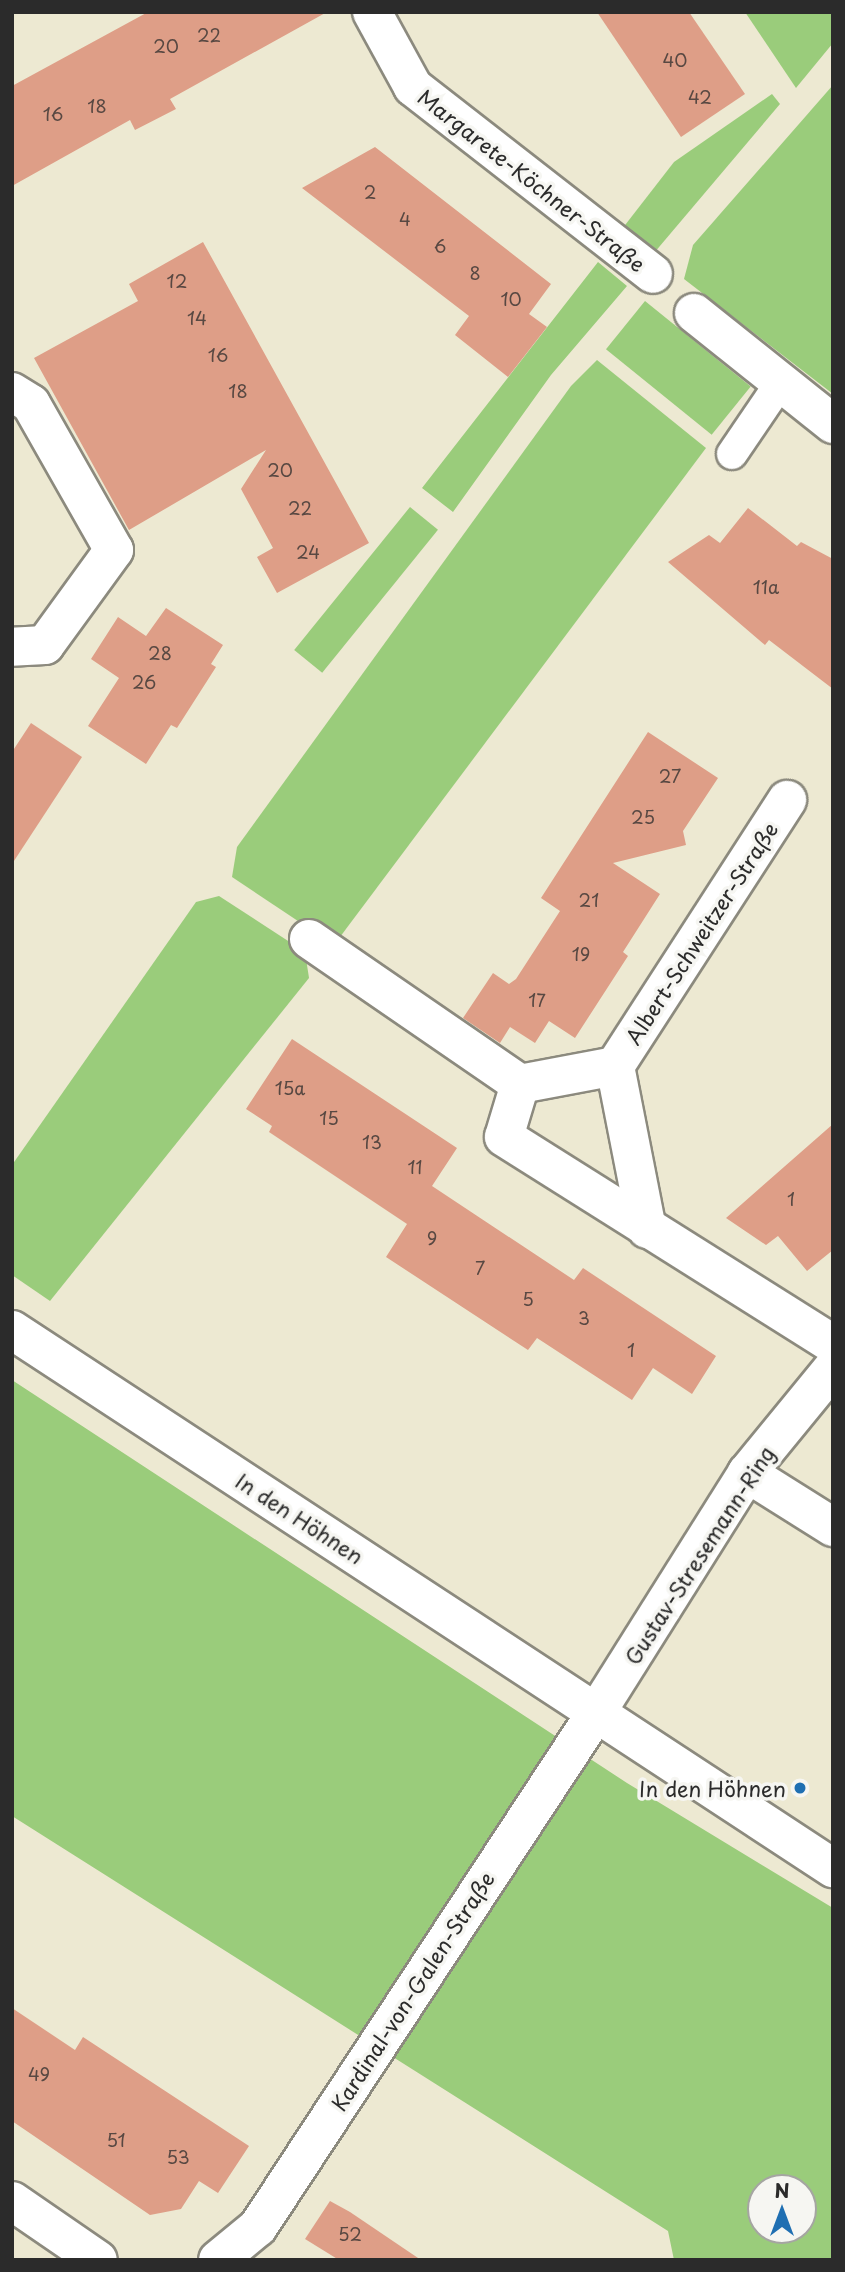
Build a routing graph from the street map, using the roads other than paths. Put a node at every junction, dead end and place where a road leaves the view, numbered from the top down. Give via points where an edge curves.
1 (372, 12) edge
2 (653, 274) dead end
3 (694, 313) dead end
4 (781, 382) junction
5 (12, 392) edge
6 (833, 424) edge
7 (732, 454) dead end
8 (12, 647) edge
9 (787, 800) dead end
10 (309, 939) dead end
11 (615, 1066) junction
12 (520, 1084) junction
13 (647, 1229) junction
14 (12, 1330) edge
15 (833, 1344) edge
16 (833, 1368) edge
17 (747, 1473) junction
18 (833, 1527) edge
19 (596, 1713) junction
20 (833, 1868) edge
21 (12, 2202) edge
22 (98, 2260) edge
23 (218, 2260) edge

1 - 2 street, Margarete-Köchner-Straße via 413,87
3 - 4 street
4 - 6 street
4 - 7 lane
5 - 8 street via 31,404 114,550 45,645
9 - 11 street, Albert-Schweitzer-Straße
10 - 12 street
11 - 12 street, Albert-Schweitzer-Straße
11 - 13 street, Albert-Schweitzer-Straße
12 - 13 street via 504,1137
13 - 15 street
14 - 19 street, In den Höhnen
16 - 17 street, Gustav-Stresemann-Ring
17 - 18 street
17 - 19 street, Gustav-Stresemann-Ring
19 - 20 street, In den Höhnen
19 - 23 street, Kardinal-von-Galen-Straße via 258,2227
21 - 22 street

